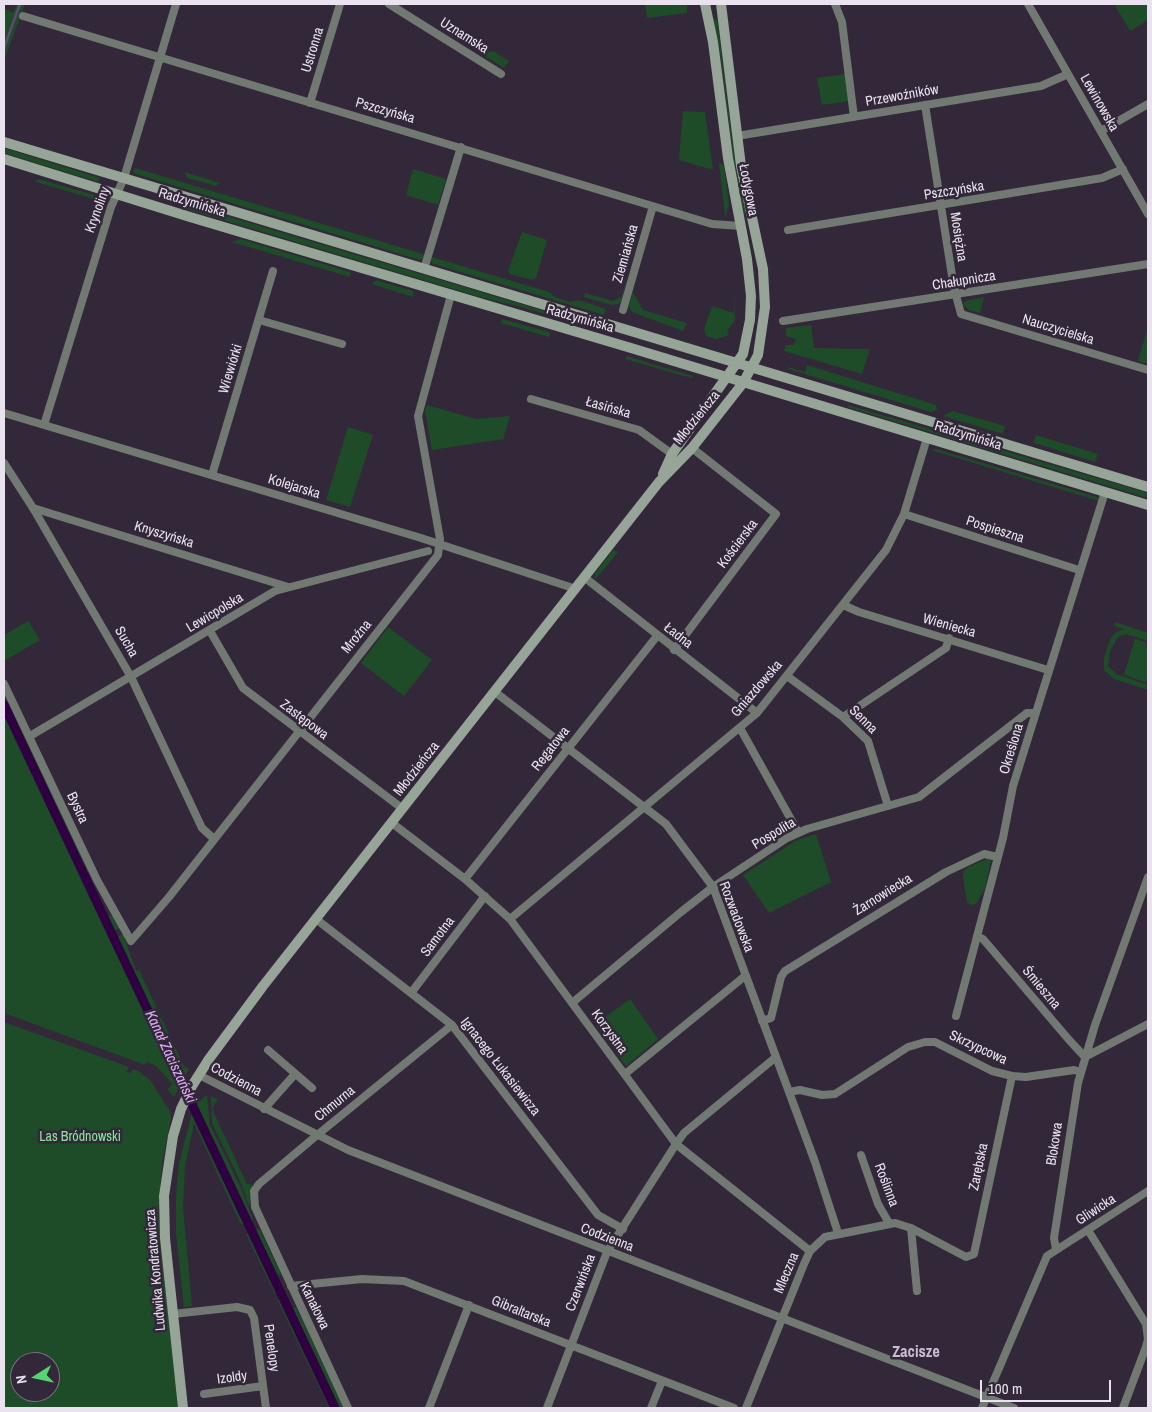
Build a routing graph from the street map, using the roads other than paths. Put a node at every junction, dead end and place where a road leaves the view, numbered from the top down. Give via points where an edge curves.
1 (176, 4) edge
2 (340, 4) edge
3 (389, 4) edge
4 (705, 4) edge
5 (721, 4) edge
6 (835, 4) edge
7 (1028, 4) edge
8 (23, 16) dead end
9 (160, 58) junction
10 (501, 74) dead end
11 (1068, 74) junction
12 (310, 103) junction
13 (1148, 104) edge
14 (925, 105) junction
15 (854, 117) junction
16 (1101, 131) junction
17 (737, 136) junction
18 (4, 142) edge
19 (461, 147) junction
20 (4, 159) edge
21 (1123, 169) junction
22 (124, 178) junction
23 (115, 194) junction
24 (653, 206) junction
25 (941, 206) junction
26 (1148, 214) edge
27 (741, 226) junction
28 (788, 230) dead end
29 (1148, 264) edge
30 (424, 269) junction
31 (273, 271) dead end
32 (451, 295) junction
33 (955, 295) junction
34 (623, 310) dead end
35 (960, 314) joint
36 (259, 320) junction
37 (783, 321) dead end
38 (342, 344) dead end
39 (737, 363) junction
40 (752, 368) junction
41 (1148, 370) edge
42 (728, 378) junction
43 (743, 383) junction
44 (531, 399) dead end
45 (4, 413) edge
46 (44, 425) junction
47 (927, 438) junction
48 (692, 448) junction
49 (672, 454) junction
50 (4, 464) edge
51 (212, 474) junction
52 (659, 482) junction
53 (1148, 487) edge
54 (1105, 492) junction
55 (1148, 505) edge
56 (33, 508) junction
57 (904, 514) junction
58 (440, 545) junction
59 (428, 551) dead end
60 (1079, 570) junction
61 (584, 578) junction
62 (288, 586) junction
63 (576, 588) junction
64 (843, 604) junction
65 (210, 631) junction
66 (657, 636) junction
67 (949, 638) junction
68 (674, 650) junction
69 (1048, 670) junction
70 (787, 676) junction
71 (131, 677) junction
72 (4, 684) edge
73 (495, 692) junction
74 (757, 713) junction
75 (1034, 713) junction
76 (843, 718) junction
77 (740, 728) junction
78 (298, 731) junction
79 (30, 736) junction
80 (567, 748) junction
81 (888, 806) junction
82 (642, 807) junction
83 (403, 809) junction
84 (392, 823) junction
85 (798, 832) junction
86 (214, 839) junction
87 (998, 857) junction
88 (1148, 877) edge
89 (465, 879) junction
90 (713, 887) junction
91 (485, 896) junction
92 (316, 919) junction
93 (510, 919) junction
94 (977, 936) junction
95 (130, 941) joint
96 (744, 976) junction
97 (411, 993) junction
98 (572, 1004) junction
99 (956, 1016) dead end
100 (762, 1021) junction
101 (1148, 1024) edge
102 (452, 1025) junction
103 (268, 1050) dead end
104 (1085, 1056) junction
105 (776, 1057) junction
106 (1081, 1072) junction
107 (199, 1074) junction
108 (295, 1074) junction
109 (625, 1074) junction
110 (1012, 1076) junction
111 (312, 1088) dead end
112 (788, 1092) junction
113 (264, 1109) junction
114 (316, 1136) junction
115 (676, 1144) junction
116 (861, 1155) dead end
117 (1148, 1191) edge
118 (258, 1214) joint
119 (889, 1223) junction
120 (911, 1228) junction
121 (623, 1229) junction
122 (1088, 1230) junction
123 (838, 1233) junction
124 (810, 1250) junction
125 (1056, 1250) junction
126 (608, 1252) junction
127 (966, 1257) joint
128 (291, 1286) junction
129 (917, 1291) dead end
130 (469, 1306) junction
131 (173, 1314) junction
132 (782, 1319) junction
133 (571, 1346) junction
134 (662, 1381) junction
135 (263, 1386) junction
136 (204, 1394) dead end
137 (986, 1398) junction
138 (182, 1408) edge
139 (266, 1408) edge
140 (348, 1408) edge
141 (429, 1408) edge
142 (547, 1408) edge
143 (651, 1408) edge
144 (734, 1408) edge
145 (746, 1408) edge
146 (982, 1408) edge
147 (1014, 1408) edge
148 (1123, 1408) edge

1 - 9 street, Krynoliny
2 - 12 street, Ustronna
3 - 10 street, Uznamska
4 - 27 main road, Łodygowa via 714,42 728,158
5 - 17 main road, Łodygowa
6 - 15 street via 841,17
7 - 11 street, Lewinowska
8 - 9 street, Pszczyńska
9 - 12 street, Pszczyńska
9 - 22 street, Krynoliny
11 - 14 street, Przewoźników via 1041,86
11 - 16 street, Lewinowska
12 - 19 street, Pszczyńska
13 - 16 street
14 - 15 street, Przewoźników
14 - 25 street, Mosiężna
15 - 17 street, Przewoźników
16 - 21 street, Lewinowska
17 - 40 main road, Łodygowa via 761,252 765,295 761,344
18 - 22 main road, Radzymińska
19 - 24 street, Pszczyńska
19 - 30 street
20 - 23 main road, Radzymińska
21 - 25 street, Pszczyńska via 1102,178
21 - 26 street, Lewinowska
22 - 23 street, Krynoliny
22 - 30 main road, Radzymińska
23 - 32 main road, Radzymińska
23 - 46 street, Krynoliny
24 - 27 street, Pszczyńska via 712,224
24 - 34 street, Ziemiańska
25 - 28 street, Pszczyńska
25 - 33 street, Mosiężna
27 - 39 main road, Łodygowa via 751,296 746,344
29 - 33 street, Chałupnicza
30 - 39 main road, Radzymińska
31 - 36 street, Wiewiórki
32 - 42 main road, Radzymińska
32 - 58 street via 418,416
33 - 35 street, Mosiężna
33 - 37 street, Chałupnicza
35 - 41 street, Nauczycielska
36 - 38 street
36 - 51 street, Wiewiórki
39 - 40 main road, Radzymińska
39 - 42 main road, Łodygowa
40 - 43 main road, Młodzieńcza
40 - 53 main road, Radzymińska
42 - 43 main road, Radzymińska
42 - 49 main road, Młodzieńcza
43 - 47 main road, Radzymińska
43 - 48 main road, Młodzieńcza
44 - 49 street, Łasińska via 639,430
45 - 46 street, Kolejarska
46 - 51 street, Kolejarska
47 - 54 main road, Radzymińska
47 - 57 street, Gniazdowska
48 - 52 main road, Młodzieńcza
48 - 68 street, Kościerska via 776,514
49 - 52 main road, Młodzieńcza
50 - 56 street, Sucha
51 - 58 street, Kolejarska
52 - 61 main road, Młodzieńcza
54 - 55 main road, Radzymińska
54 - 60 street, Określona
56 - 62 street, Knyszyńska
56 - 71 street, Sucha
57 - 60 street, Pospieszna
57 - 64 street, Gniazdowska via 886,550
58 - 63 street, Kolejarska
58 - 78 street, Mroźna via 438,555
59 - 62 street, Lewicpolska
60 - 69 street, Określona
61 - 63 main road, Młodzieńcza
61 - 66 street, Ładna
62 - 65 street, Lewicpolska
63 - 73 main road, Młodzieńcza
64 - 67 street, Wieniecka via 859,612
64 - 70 street, Gniazdowska
65 - 71 street, Lewicpolska
65 - 78 street, Zastępowa via 243,688
66 - 68 street, Ładna
66 - 80 street, Regatowa
67 - 69 street, Wieniecka
67 - 76 street via 946,648
68 - 74 street, Ładna
69 - 75 street, Określona
70 - 74 street, Gniazdowska
70 - 76 street, Senna
71 - 79 street, Lewicpolska
71 - 86 street, Sucha via 202,828
72 - 79 street, Bystra
73 - 80 street, Rozwadowska
73 - 83 main road, Młodzieńcza
74 - 77 street, Gniazdowska
75 - 81 street, Pospolita via 1027,713 923,794
75 - 87 street, Określona via 1013,786
76 - 81 street, Senna via 868,741
77 - 82 street, Gniazdowska
77 - 85 street
78 - 83 street, Zastępowa
78 - 86 street, Mroźna
79 - 95 street, Bystra via 97,880
80 - 82 street, Rozwadowska
80 - 89 street, Regatowa
81 - 85 street, Pospolita
82 - 90 street, Rozwadowska via 666,824
82 - 93 street, Gniazdowska
83 - 84 main road, Młodzieńcza
84 - 89 street, Korzystna
84 - 92 main road, Młodzieńcza
85 - 90 street, Pospolita
86 - 95 street, Mroźna
87 - 94 street, Określona
87 - 100 street, Żarnowiecka via 984,854 946,872 785,971 771,1018
88 - 104 street, Blokowa
89 - 91 street, Korzystna
90 - 96 street, Rozwadowska
90 - 98 street, Pospolita
91 - 93 street, Korzystna
91 - 97 street, Samotna
92 - 97 street, Ignacego Łukasiewicza
92 - 107 main road, Młodzieńcza
93 - 98 street, Korzystna
94 - 99 street, Określona
94 - 104 street, Śmieszna
96 - 100 street, Rozwadowska
96 - 109 street
97 - 102 street, Ignacego Łukasiewicza
98 - 109 street, Korzystna
100 - 105 street, Rozwadowska
101 - 104 street
102 - 114 street, Chmurna
102 - 121 street, Ignacego Łukasiewicza via 598,1215
103 - 108 street
104 - 106 street, Blokowa
105 - 112 street, Rozwadowska
105 - 115 street
106 - 110 street, Skrzypcowa
106 - 125 street, Blokowa via 1054,1238
107 - 113 street, Codzienna
107 - 131 main road, Ludwika Kondratowicza via 173,1136 164,1196
108 - 111 street
108 - 113 street
109 - 115 street, Korzystna
110 - 112 street, Skrzypcowa via 992,1071 935,1042 925,1042 908,1047 835,1094 800,1090
110 - 127 street, Zarębska via 974,1254
112 - 123 street, Rozwadowska
113 - 114 street, Codzienna
114 - 118 street, Chmurna via 256,1187 253,1196
114 - 126 street, Codzienna
115 - 121 street
115 - 124 street, Korzystna
116 - 119 street, Roślinna via 878,1204
117 - 122 street, Gliwicka
118 - 128 street, Kanałowa
119 - 120 street, Mleczna
119 - 123 street, Mleczna
120 - 127 street, Mleczna
120 - 129 street
121 - 126 street
122 - 125 street, Gliwicka
122 - 148 street via 1146,1324 1146,1347
123 - 124 street, Mleczna via 826,1237
124 - 132 street, Mleczna
125 - 137 street via 1047,1256
126 - 132 street, Codzienna
126 - 133 street, Czerwińska
128 - 130 street, Gibraltarska via 388,1279 419,1286
128 - 140 street, Kanałowa
130 - 133 street, Gibraltarska
130 - 141 street
131 - 135 street, Penelopy via 237,1307 250,1310 254,1318
131 - 138 main road, Ludwika Kondratowicza
132 - 137 street, Codzienna
132 - 145 street, Mleczna
133 - 134 street, Gibraltarska
133 - 142 street, Czerwińska
134 - 143 street
134 - 144 street, Gibraltarska
135 - 136 street, Izoldy
135 - 139 street, Penelopy
137 - 146 street
137 - 147 street, Codzienna

